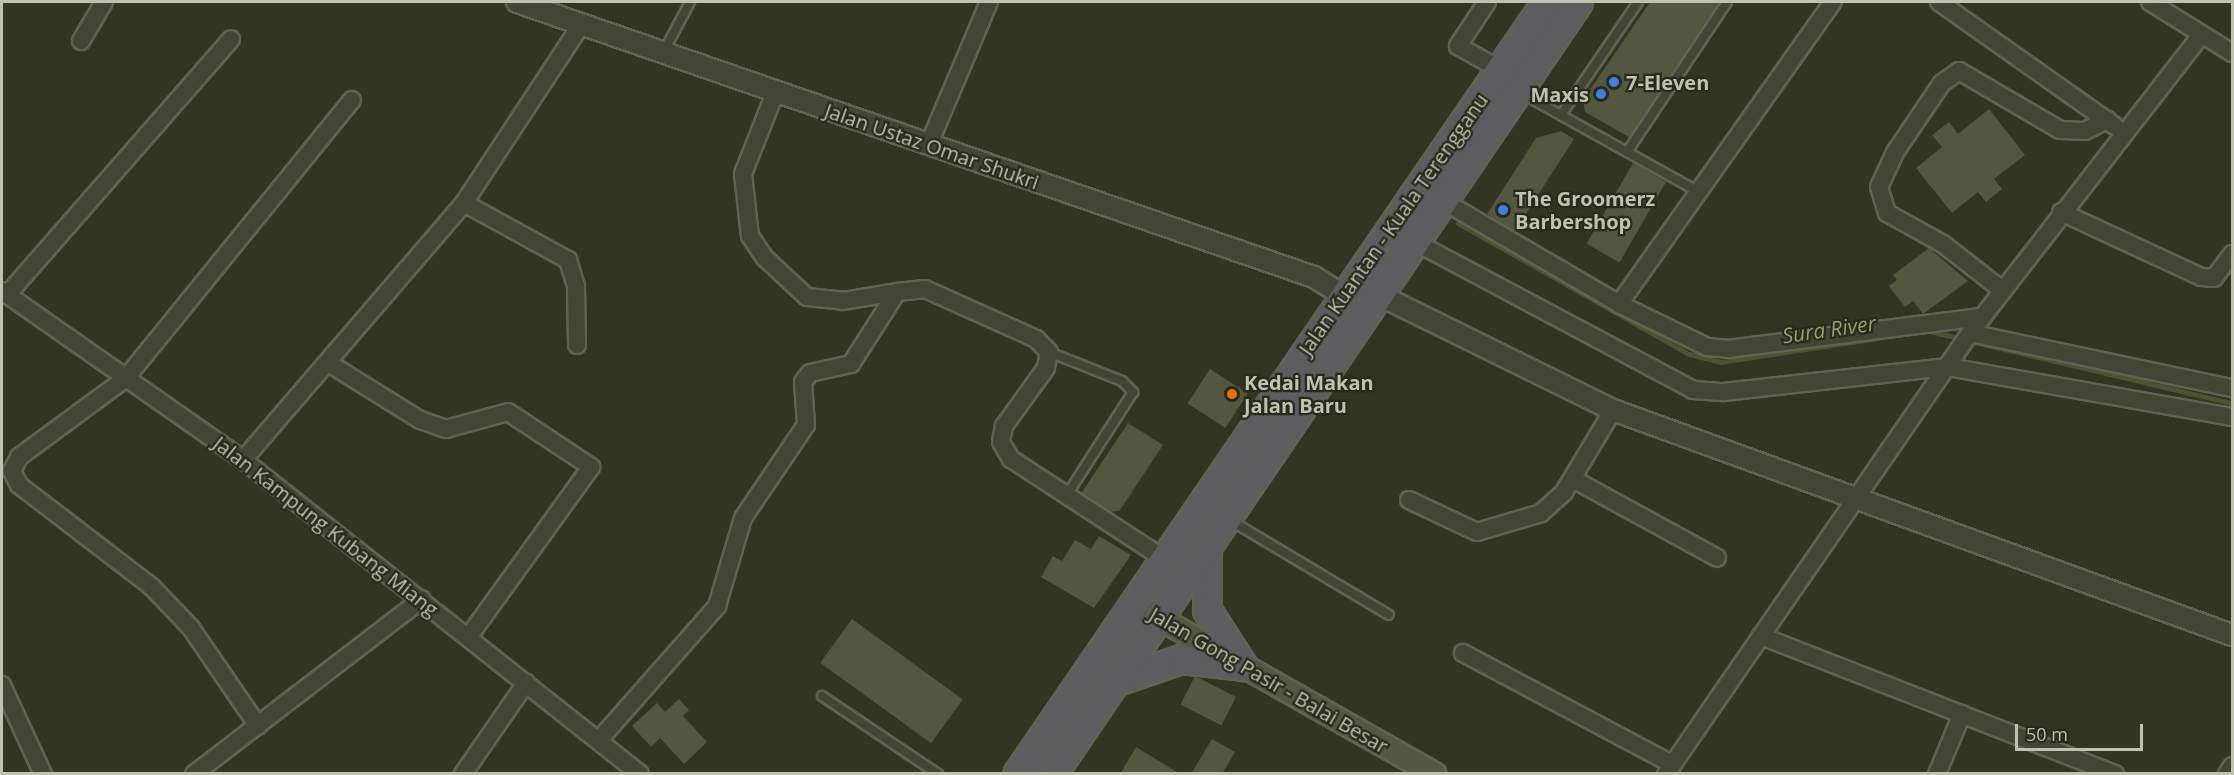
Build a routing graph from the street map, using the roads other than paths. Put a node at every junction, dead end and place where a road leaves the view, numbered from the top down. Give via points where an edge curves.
1 (104, 2) edge
2 (517, 2) edge
3 (690, 2) edge
4 (989, 2) edge
5 (1487, 2) edge
6 (1546, 2) edge
7 (1578, 2) edge
8 (1638, 2) edge
9 (1727, 2) edge
10 (1833, 2) edge
11 (1939, 2) edge
12 (2150, 2) edge
13 (581, 25) junction
14 (2202, 34) junction
15 (231, 39) dead end
16 (81, 41) dead end
17 (2232, 53) edge
18 (663, 54) junction
19 (1500, 69) junction
20 (1517, 90) junction
21 (775, 93) junction
22 (352, 100) dead end
23 (1561, 115) junction
24 (2107, 120) junction
25 (2123, 132) junction
26 (929, 144) junction
27 (1627, 152) junction
28 (1699, 192) junction
29 (1443, 201) junction
30 (464, 203) junction
31 (2061, 212) junction
32 (1415, 242) junction
33 (2232, 254) edge
34 (2002, 290) junction
35 (897, 292) junction
36 (4, 293) edge
37 (1379, 294) junction
38 (1344, 296) junction
39 (1619, 304) junction
40 (1983, 317) junction
41 (1969, 335) junction
42 (577, 345) dead end
43 (1049, 352) junction
44 (1952, 362) junction
45 (330, 364) junction
46 (126, 378) junction
47 (2232, 388) edge
48 (1614, 410) junction
49 (2232, 417) edge
50 (243, 460) junction
51 (7, 474) edge
52 (1573, 479) junction
53 (1067, 495) junction
54 (1859, 496) junction
55 (1409, 500) dead end
56 (1226, 518) junction
57 (1208, 543) junction
58 (1163, 558) junction
59 (1718, 558) dead end
60 (422, 599) junction
61 (1134, 603) junction
62 (1389, 615) dead end
63 (1159, 618) junction
64 (2232, 635) edge
65 (469, 636) junction
66 (1761, 636) junction
67 (1463, 654) dead end
68 (1243, 666) junction
69 (1116, 681) junction
70 (526, 683) junction
71 (2, 686) edge
72 (822, 696) dead end
73 (1962, 714) junction
74 (258, 726) junction
75 (599, 740) junction
76 (2232, 766) edge
77 (1669, 769) edge
78 (43, 774) edge
79 (194, 774) edge
80 (463, 774) edge
81 (640, 774) edge
82 (938, 774) edge
83 (1017, 774) edge
84 (1052, 774) edge
85 (1434, 774) edge
86 (1937, 774) edge
87 (2115, 774) edge
88 (2228, 774) edge

1 - 16 street
2 - 13 street, Jalan Ustaz Omar Shukri
3 - 18 lane
4 - 26 street
5 - 19 street via 1458,46
6 - 19 highway, Jalan Kuantan - Kuala Terengganu
7 - 20 highway, Jalan Kuantan - Kuala Terengganu
8 - 23 lane
9 - 27 lane
10 - 28 street
11 - 24 street
12 - 14 street
13 - 18 street, Jalan Ustaz Omar Shukri
13 - 30 street
14 - 17 street
14 - 25 street
15 - 36 street
18 - 21 street, Jalan Ustaz Omar Shukri
19 - 38 highway, Jalan Kuantan - Kuala Terengganu
20 - 23 lane
20 - 29 highway, Jalan Kuantan - Kuala Terengganu
21 - 26 street, Jalan Ustaz Omar Shukri
21 - 35 street via 743,174 750,236 772,266 807,297 843,301
22 - 46 street
23 - 27 lane
24 - 25 street
24 - 34 street via 2085,131 2060,130 1959,71 1941,83 1896,151 1879,187 1887,213 1943,244
25 - 31 street
26 - 38 street, Jalan Ustaz Omar Shukri via 1314,277
27 - 28 lane
28 - 39 street
29 - 32 highway, Jalan Kuantan - Kuala Terengganu
29 - 39 street
30 - 42 street via 568,260 576,286
30 - 45 street
31 - 33 street via 2201,277 2214,278
31 - 34 street
32 - 37 highway, Jalan Kuantan - Kuala Terengganu
32 - 44 street via 1692,390 1725,392
34 - 40 street
35 - 43 street via 925,289 1036,339
35 - 75 street via 851,364 810,373 803,382 806,425 739,525 717,606
36 - 46 street, Jalan Kampung Kubang Miang
37 - 48 street
37 - 56 highway, Jalan Kuantan - Kuala Terengganu
38 - 58 highway, Jalan Kuantan - Kuala Terengganu
39 - 40 street via 1688,342 1728,349
40 - 41 street
41 - 44 street
41 - 47 street
43 - 53 street via 1046,368 1004,426 1001,442 1011,459
43 - 53 lane via 1122,381 1133,392
44 - 49 street
44 - 54 street
45 - 50 street
45 - 65 street via 420,420 446,429 508,412 591,467
46 - 50 street, Jalan Kampung Kubang Miang
46 - 51 street via 19,457
48 - 52 street
48 - 54 street
50 - 60 street, Jalan Kampung Kubang Miang
51 - 74 street via 152,587 191,627
52 - 55 street via 1541,513 1478,532
52 - 59 street
53 - 58 street
54 - 64 street
54 - 66 street
56 - 57 highway, Jalan Kuantan - Kuala Terengganu
56 - 62 lane
57 - 63 highway, Jalan Kuantan - Kuala Terengganu
57 - 68 highway via 1203,576 1207,610
58 - 61 highway, Jalan Kuantan - Kuala Terengganu
60 - 65 street, Jalan Kampung Kubang Miang
60 - 74 street
61 - 63 main road, Jalan Gong Pasir - Balai Besar
61 - 83 highway, Jalan Kuantan - Kuala Terengganu
63 - 68 main road, Jalan Gong Pasir - Balai Besar
63 - 69 highway, Jalan Kuantan - Kuala Terengganu
65 - 70 street, Jalan Kampung Kubang Miang
66 - 73 street
66 - 77 street
67 - 77 street
68 - 69 highway via 1181,658
68 - 85 main road, Jalan Gong Pasir - Balai Besar
69 - 84 highway, Jalan Kuantan - Kuala Terengganu
70 - 75 street, Jalan Kampung Kubang Miang
70 - 80 street
71 - 78 street
72 - 82 lane
73 - 86 street
73 - 87 street
74 - 79 street
75 - 81 street, Jalan Kampung Kubang Miang
76 - 88 street

